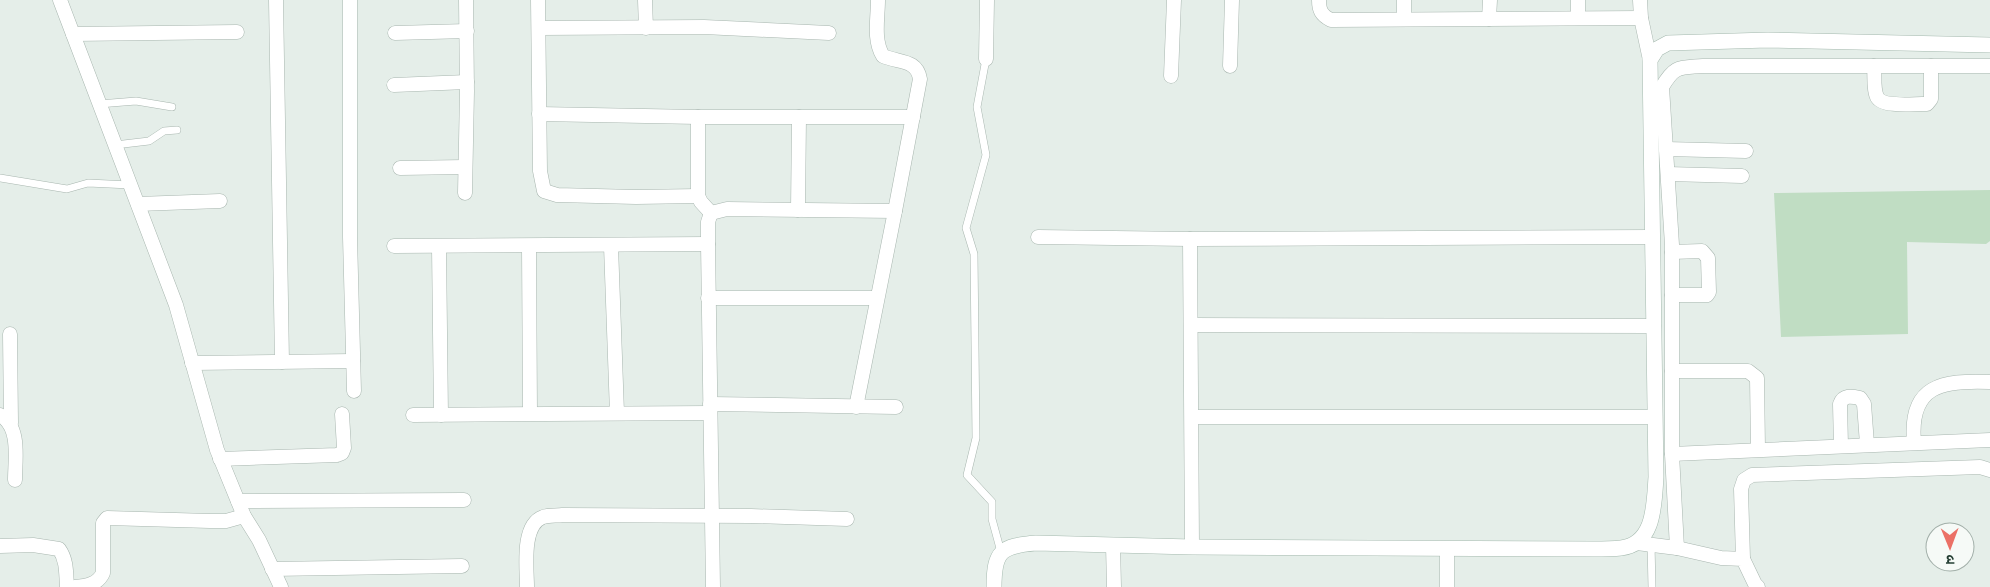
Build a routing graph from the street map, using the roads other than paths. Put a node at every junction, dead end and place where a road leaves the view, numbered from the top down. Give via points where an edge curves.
1 (60, 0) edge
2 (276, 0) edge
3 (350, 0) edge
4 (466, 0) edge
5 (538, 0) edge
6 (645, 0) edge
7 (878, 0) edge
8 (987, 0) edge
9 (1174, 0) edge
10 (1232, 0) edge
11 (1318, 0) edge
12 (1404, 0) edge
13 (1490, 0) edge
14 (1578, 0) edge
15 (1640, 0) edge
16 (1578, 18) junction
17 (1640, 18) junction
18 (1404, 19) junction
19 (1489, 19) junction
20 (539, 28) junction
21 (646, 28) junction
22 (466, 31) junction
23 (237, 32) dead end
24 (395, 33) dead end
25 (829, 33) dead end
26 (73, 34) junction
27 (1990, 45) edge
28 (986, 59) joint
29 (1650, 60) junction
30 (1230, 66) dead end
31 (1874, 66) junction
32 (1931, 66) junction
33 (1990, 66) edge
34 (1171, 76) dead end
35 (467, 82) junction
36 (394, 85) dead end
37 (99, 104) junction
38 (172, 107) dead end
39 (539, 114) junction
40 (698, 117) junction
41 (799, 117) junction
42 (913, 117) junction
43 (177, 130) dead end
44 (115, 145) junction
45 (1666, 149) junction
46 (1746, 151) dead end
47 (465, 167) junction
48 (400, 168) dead end
49 (1668, 174) junction
50 (1742, 176) dead end
51 (0, 178) edge
52 (130, 185) junction
53 (465, 193) dead end
54 (698, 196) junction
55 (220, 201) dead end
56 (138, 204) junction
57 (798, 210) junction
58 (896, 211) junction
59 (711, 213) junction
60 (1038, 237) dead end
61 (1652, 237) junction
62 (1190, 239) junction
63 (708, 244) junction
64 (394, 246) dead end
65 (529, 246) junction
66 (611, 246) junction
67 (440, 247) junction
68 (1672, 252) junction
69 (1672, 295) junction
70 (708, 298) junction
71 (877, 298) junction
72 (1191, 325) junction
73 (1654, 326) junction
74 (10, 334) dead end
75 (353, 361) junction
76 (282, 362) junction
77 (192, 364) junction
78 (1672, 371) junction
79 (1990, 382) edge
80 (354, 391) dead end
81 (856, 407) junction
82 (896, 407) dead end
83 (710, 409) junction
84 (617, 413) junction
85 (342, 414) dead end
86 (441, 414) junction
87 (530, 414) junction
88 (413, 415) dead end
89 (1192, 417) junction
90 (1654, 417) junction
91 (5, 419) edge
92 (1990, 440) edge
93 (1914, 442) junction
94 (1867, 444) junction
95 (1841, 446) junction
96 (1758, 449) junction
97 (1672, 454) junction
98 (220, 459) junction
99 (1990, 470) edge
100 (14, 480) dead end
101 (464, 500) dead end
102 (238, 501) junction
103 (244, 516) junction
104 (712, 517) junction
105 (847, 519) dead end
106 (1644, 544) junction
107 (1113, 545) junction
108 (0, 546) edge
109 (1192, 547) junction
110 (1677, 548) junction
111 (1446, 549) junction
112 (1001, 552) junction
113 (1743, 559) junction
114 (462, 566) dead end
115 (272, 568) junction
116 (67, 587) edge
117 (75, 587) edge
118 (282, 587) edge
119 (527, 587) edge
120 (713, 587) edge
121 (994, 587) edge
122 (1114, 587) edge
123 (1447, 587) edge
124 (1652, 587) edge
125 (1758, 587) edge

1 - 26 street
2 - 76 street
3 - 75 street
4 - 22 street
5 - 20 street
6 - 21 street
7 - 42 street via 877,41 883,56 918,70 920,79
8 - 28 street
9 - 34 street
10 - 30 street
11 - 18 street via 1320,11 1331,20
12 - 18 street
13 - 19 street
14 - 16 street
15 - 17 street
16 - 17 street
16 - 19 street
17 - 29 street
18 - 19 street
20 - 21 street
20 - 39 street
21 - 25 street via 704,27
22 - 24 street
22 - 35 street
23 - 26 street
26 - 37 street
27 - 29 street via 1768,40 1668,43 1657,49
28 - 112 lane via 977,107 986,155 966,228 974,254 976,438 966,475 992,502 992,519
29 - 61 street
31 - 32 street
31 - 32 street via 1879,100 1927,104 1931,99
31 - 45 street via 1680,68 1670,73 1662,87
32 - 33 street
35 - 36 street
35 - 47 street
37 - 38 lane via 136,101
37 - 44 street
39 - 40 street
39 - 54 street via 544,191 550,194 636,197
40 - 41 street
40 - 54 street
41 - 42 street
41 - 57 street
42 - 58 street
43 - 44 lane via 164,131 149,141
44 - 52 street
45 - 46 street
45 - 49 street
47 - 48 street
47 - 53 street
49 - 50 street
49 - 68 street
51 - 52 lane via 67,189 88,183
52 - 56 street
54 - 59 street
55 - 56 street
56 - 77 street via 176,305
57 - 58 street
57 - 59 street via 727,209
58 - 71 street
59 - 63 street
60 - 62 street
61 - 62 street
61 - 73 street
62 - 72 street
63 - 66 street
63 - 70 street
64 - 67 street
65 - 66 street
65 - 67 street
65 - 87 street
66 - 84 street
67 - 86 street
68 - 69 street
68 - 69 street via 1702,251 1706,254 1709,288 1707,295
69 - 78 street
70 - 71 street
70 - 83 street
71 - 81 street
72 - 73 street
72 - 89 street
73 - 90 street
74 - 91 street
75 - 76 street
75 - 80 street
76 - 77 street
77 - 98 street
78 - 96 street via 1748,371 1754,374 1758,378
78 - 97 street
79 - 93 street via 1952,382 1921,398 1912,425
81 - 82 street
81 - 83 street
83 - 84 street
83 - 104 street
84 - 87 street
85 - 98 street via 344,448 337,455
86 - 87 street
86 - 88 street
89 - 90 street
89 - 109 street
90 - 106 street via 1656,477 1653,512
91 - 100 street via 14,442
92 - 93 street
93 - 94 street
94 - 95 street
94 - 95 street via 1864,404 1860,398 1846,397 1840,404
95 - 96 street
96 - 97 street
97 - 110 street
98 - 102 street
99 - 113 street via 1980,467 1752,475 1744,480 1741,489
101 - 102 street
102 - 103 street
103 - 115 street
103 - 117 street via 202,521 107,518 103,523 103,573 95,583
104 - 105 street
104 - 119 street via 543,517 529,534
104 - 120 street
106 - 110 street
106 - 111 street via 1622,548
106 - 124 lane
107 - 109 street
107 - 112 street via 1015,545
107 - 122 street
108 - 116 street via 32,545 58,549 64,556
109 - 111 street
110 - 113 street via 1721,558
111 - 123 street
112 - 121 street via 996,562
113 - 125 street
114 - 115 street
115 - 118 street

